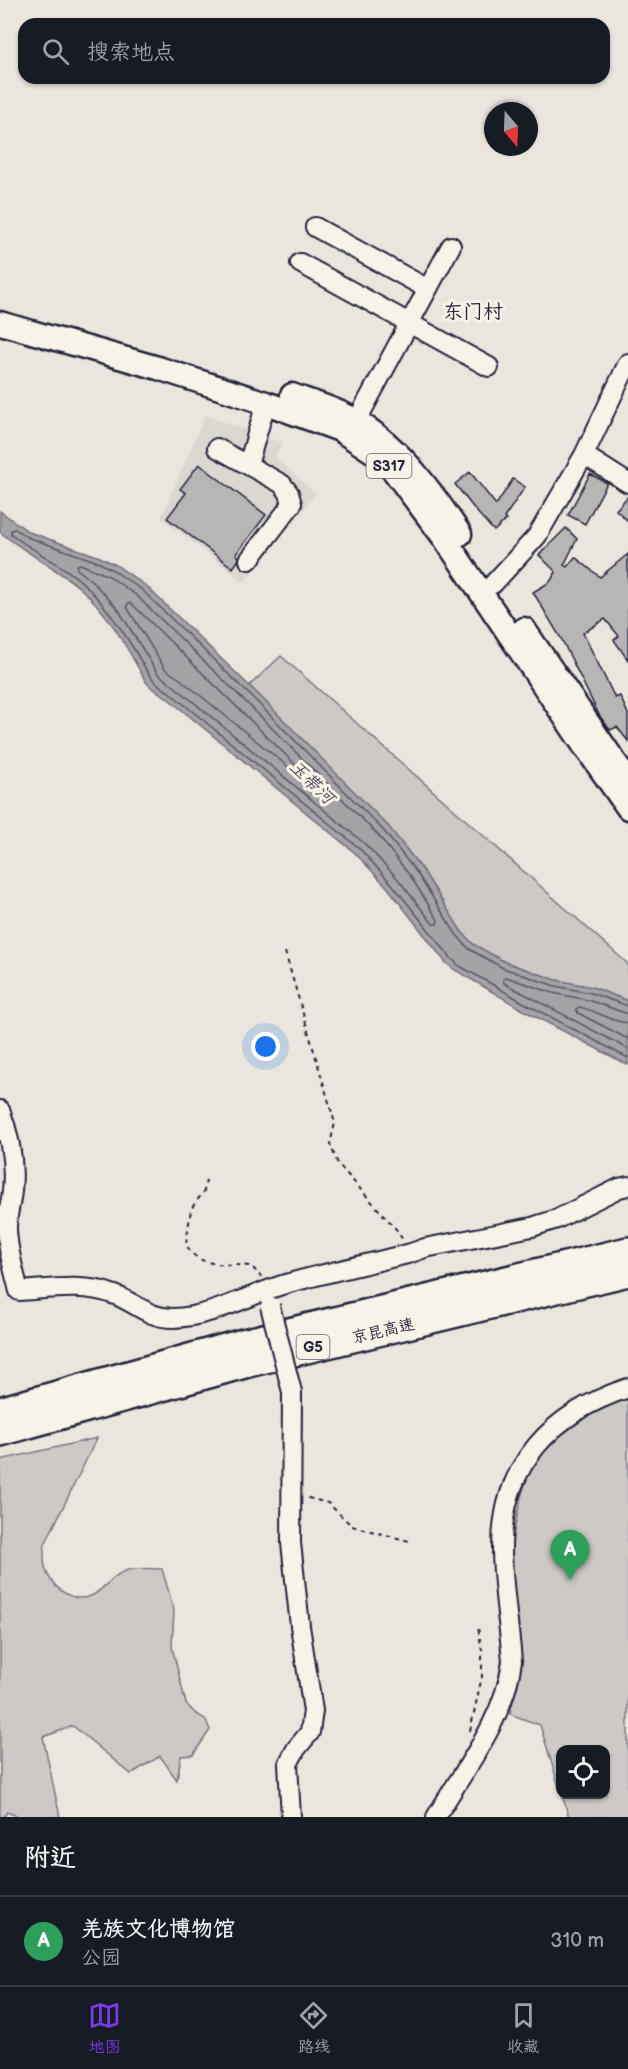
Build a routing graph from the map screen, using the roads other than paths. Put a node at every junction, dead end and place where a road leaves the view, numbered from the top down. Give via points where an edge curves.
1 (315, 227) dead end
2 (451, 246) dead end
3 (300, 263) dead end
4 (428, 289) junction
5 (0, 307) edge
6 (0, 323) edge
7 (409, 323) junction
8 (628, 363) edge
9 (489, 367) dead end
10 (266, 403) junction
11 (356, 422) junction
12 (217, 448) dead end
13 (584, 455) junction
14 (248, 465) junction
15 (628, 483) edge
16 (249, 560) dead end
17 (494, 584) junction
18 (628, 781) edge
19 (628, 808) edge
20 (0, 1110) edge
21 (628, 1186) edge
22 (5, 1213) edge
23 (628, 1251) edge
24 (628, 1272) edge
25 (268, 1299) junction
26 (628, 1388) edge
27 (0, 1411) edge
28 (0, 1432) edge
29 (291, 1817) edge
30 (436, 1817) edge

1 - 4 street
2 - 4 street
3 - 7 street
4 - 7 street
5 - 11 main road, S317 via 253,382 324,406
6 - 10 main road, S317
7 - 9 street
7 - 11 street
8 - 13 street
10 - 14 street
10 - 19 main road, S317 via 340,430 393,470 445,539
11 - 17 main road, S317 via 405,460
12 - 14 street
13 - 15 street
13 - 17 street via 537,536
14 - 16 street via 282,484 290,493 292,504
17 - 18 main road, S317
20 - 22 street via 11,1144 13,1182
21 - 25 street via 532,1227 425,1248
22 - 25 street via 20,1291 96,1290 115,1295 154,1316 174,1318
23 - 27 highway, 京昆高速 / G5 via 243,1343
24 - 28 highway, 京昆高速 / G5 via 248,1363
25 - 29 street, bridge via 292,1392 291,1543 313,1711 310,1732 288,1764
26 - 30 street via 591,1403 554,1427 530,1453 515,1480 505,1508 502,1544 510,1674 496,1715

